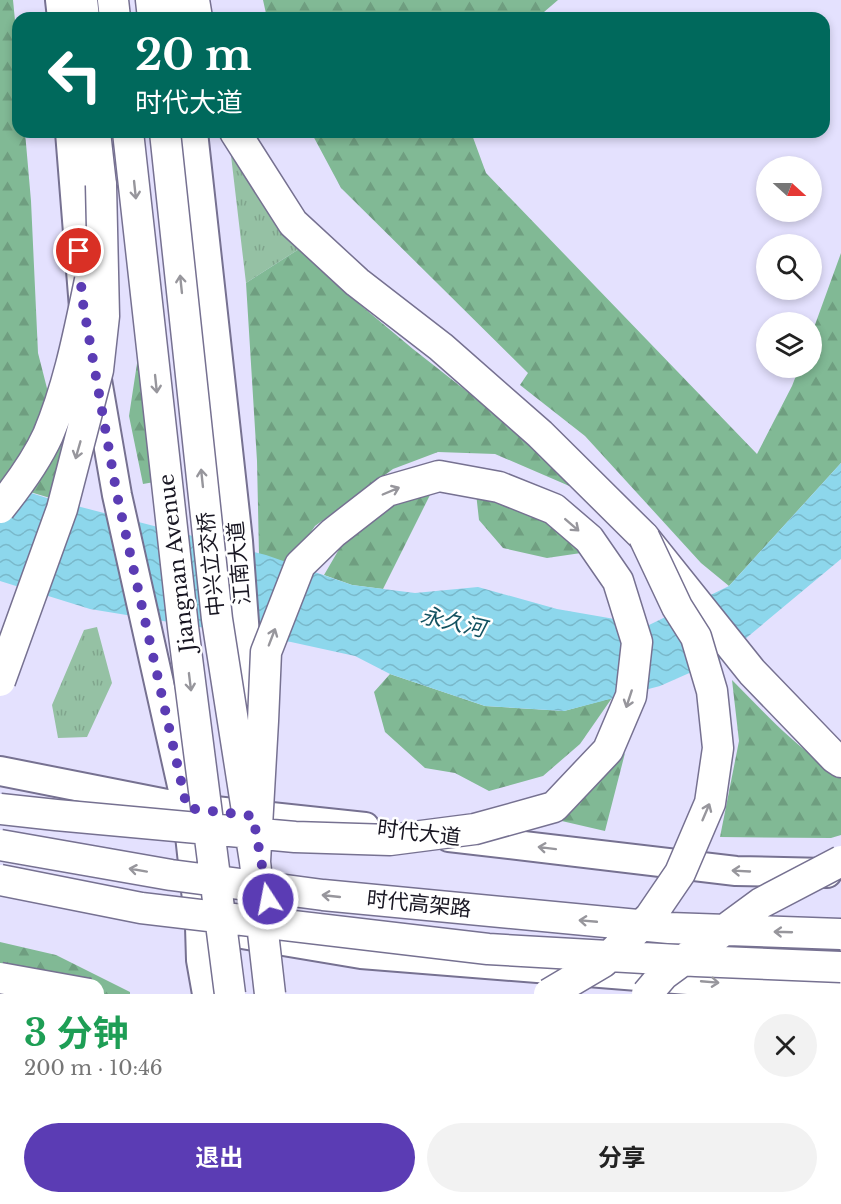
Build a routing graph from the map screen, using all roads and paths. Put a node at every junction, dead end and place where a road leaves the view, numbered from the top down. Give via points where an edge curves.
1 (70, 138) edge
2 (96, 138) edge
3 (129, 138) edge
4 (166, 138) edge
5 (195, 138) edge
6 (239, 138) edge
7 (100, 184) junction
8 (0, 508) edge
9 (644, 537) junction
10 (0, 681) edge
11 (841, 762) edge
12 (0, 771) edge
13 (187, 808) junction
14 (0, 809) edge
15 (253, 816) junction
16 (0, 845) edge
17 (841, 861) edge
18 (255, 862) junction
19 (841, 874) edge
20 (0, 880) edge
21 (0, 895) edge
22 (200, 927) junction
23 (841, 934) edge
24 (276, 940) junction
25 (841, 967) edge
26 (0, 978) edge
27 (841, 986) edge
28 (89, 994) edge
29 (207, 994) edge
30 (230, 994) edge
31 (270, 994) edge
32 (282, 994) edge
33 (549, 994) edge
34 (647, 994) edge

1 - 13 main road, Jiangnan Avenue via 82,298 117,495
2 - 7 highway
3 -> 30 highway, Jiangnan Avenue, bridge via 183,627
18 -> 4 highway, 中兴立交桥, bridge via 217,619
5 - 15 main road, 江南大道 via 238,542 253,737
6 - 9 highway via 293,223 357,282 441,347 540,434
7 - 8 highway, bridge via 91,276 74,360 47,436
7 -> 10 highway, bridge via 104,316 98,370 62,509
9 - 11 highway, bridge via 752,672
33 -> 9 highway, bridge via 603,962 650,917 680,873 710,803 718,748 712,691 696,637 677,607
12 - 13 main road, 时代大道
13 - 15 main road, 时代大道
13 - 22 main road, Jiangnan Avenue
18 -> 14 highway, bridge via 256,839 257,827 260,780 266,652 300,565 333,533 387,491 440,476 499,487 554,509 589,539 618,581 637,642 632,696 608,750 554,807 475,829 390,840 295,837 261,834 249,833 238,832 147,823 56,815
19 -> 15 main road, 时代大道 via 736,871
15 - 24 main road, 江南大道
23 -> 16 highway, 时代高架路, bridge via 669,928 334,896 171,875
17 - 34 highway, bridge via 761,903 663,975
18 - 31 highway, 中兴立交桥, bridge
20 - 25 highway, 时代高架路, bridge via 141,908 488,949
21 - 22 main road via 127,920
22 - 24 main road
22 - 29 main road, Jiangnan Avenue
24 -> 27 main road via 375,955 763,986
24 - 32 main road, 江南大道
26 - 28 highway, bridge

